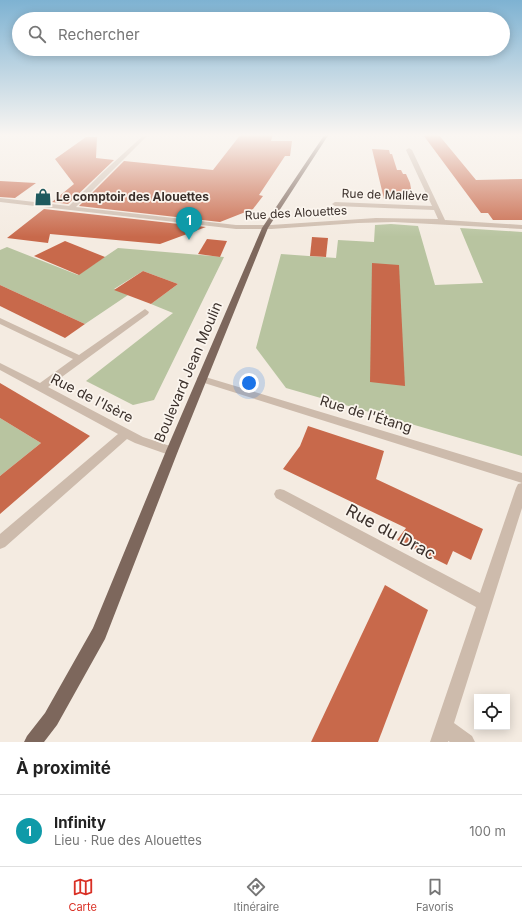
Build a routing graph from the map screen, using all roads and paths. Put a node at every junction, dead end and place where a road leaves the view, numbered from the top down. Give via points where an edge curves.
1 (110, 169) edge
2 (304, 169) edge
3 (417, 169) edge
4 (0, 200) edge
5 (335, 204) dead end
6 (71, 208) junction
7 (435, 208) junction
8 (443, 222) junction
9 (522, 227) edge
10 (265, 228) junction
11 (145, 312) dead end
12 (0, 320) edge
13 (80, 359) junction
14 (0, 366) edge
15 (202, 379) junction
16 (40, 388) junction
17 (126, 433) junction
18 (172, 451) junction
19 (522, 478) edge
20 (522, 488) edge
21 (280, 494) dead end
22 (0, 543) edge
23 (484, 603) junction
24 (441, 735) edge
25 (33, 742) edge
26 (466, 742) edge

1 - 6 street
2 - 10 main road, Boulevard Jean Moulin
3 - 7 street, Rue de Mallève
4 - 6 street, Rue des Alouettes
5 - 7 street, Rue de Mallève
6 - 10 street, Rue des Alouettes
7 - 8 street, Rue de Mallève
8 - 9 street, Rue des Alouettes
8 - 10 street, Rue des Alouettes via 375,220
10 - 15 main road, Boulevard Jean Moulin
11 - 13 street, Rue de l'Isère
12 - 13 street, Rue de l'Isère
13 - 16 street
14 - 16 street, Rue de l'Isère
15 - 18 main road, Boulevard Jean Moulin
15 - 19 street, Rue de l'Étang
16 - 17 street, Rue de l'Isère
17 - 18 street, Rue de l'Isère
17 - 22 street
18 - 25 main road, Boulevard Jean Moulin via 99,633 51,718
20 - 23 street
21 - 23 street, Rue du Drac
23 - 24 street
24 - 26 street

